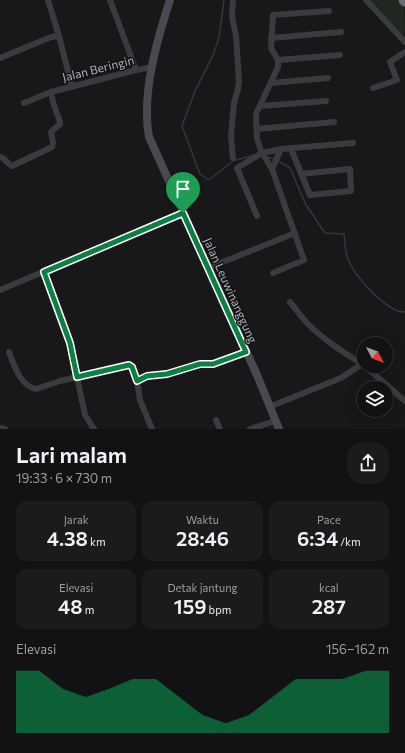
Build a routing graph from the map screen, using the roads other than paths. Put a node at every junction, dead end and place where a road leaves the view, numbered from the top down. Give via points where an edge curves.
1 (48, 0) edge
2 (110, 0) edge
3 (170, 0) edge
4 (233, 0) edge
5 (366, 0) edge
6 (329, 11) dead end
7 (341, 32) dead end
8 (59, 36) junction
9 (271, 38) junction
10 (405, 42) edge
11 (405, 52) edge
12 (340, 55) dead end
13 (0, 58) edge
14 (278, 60) junction
15 (152, 67) junction
16 (136, 70) junction
17 (328, 78) dead end
18 (271, 83) junction
19 (72, 87) junction
20 (373, 88) dead end
21 (51, 92) junction
22 (326, 101) dead end
23 (24, 103) dead end
24 (260, 106) junction
25 (334, 122) dead end
26 (257, 129) junction
27 (353, 143) dead end
28 (291, 148) junction
29 (281, 149) junction
30 (262, 152) junction
31 (0, 157) edge
32 (233, 158) dead end
33 (272, 169) junction
34 (301, 174) junction
35 (183, 213) junction
36 (257, 216) dead end
37 (295, 234) junction
38 (208, 268) junction
39 (44, 272) junction
40 (273, 273) dead end
41 (0, 290) edge
42 (290, 302) dead end
43 (9, 352) dead end
44 (246, 352) junction
45 (357, 361) edge
46 (357, 369) edge
47 (372, 373) edge
48 (77, 377) junction
49 (137, 381) junction
50 (405, 401) edge
51 (269, 407) junction
52 (216, 420) dead end
53 (275, 421) junction
54 (94, 429) edge
55 (152, 429) edge
56 (220, 429) edge
57 (250, 429) edge
58 (279, 429) edge

1 - 8 street
2 - 16 street
3 - 15 main road, Jalan Leuwinanggung via 156,44
4 - 32 street via 232,16 239,85 232,123
5 - 10 street
6 - 9 street via 273,15
7 - 9 street
8 - 13 street
8 - 19 street
9 - 14 street via 271,48
11 - 20 street via 390,62 397,80
12 - 14 street
14 - 18 street via 278,67
15 - 16 street, Jalan Beringin
15 - 35 main road, Jalan Leuwinanggung via 147,107 149,137
16 - 19 street, Jalan Beringin
17 - 18 street
18 - 24 street
19 - 21 street, Jalan Beringin
21 - 23 street
21 - 31 street, Jalan Beringin via 60,122 51,132 52,146 12,166
22 - 24 street
24 - 26 street via 256,114
25 - 26 street
26 - 30 street via 257,139
27 - 28 street
28 - 29 street
28 - 34 street
29 - 30 street
29 - 33 street
30 - 33 street
30 - 36 street via 237,168
33 - 37 street
34 - 34 street via 310,194 352,191 350,169
35 - 38 main road, Jalan Leuwinanggung
35 - 39 street
37 - 38 street
37 - 40 street via 304,260
38 - 44 main road, Jalan Leuwinanggung
39 - 41 street
39 - 48 street via 70,343
42 - 45 street via 307,323
43 - 48 street via 19,376 32,388
44 - 49 street via 213,364 200,364 167,374 147,376
44 - 51 main road, Jalan Leuwinanggung
46 - 51 street via 341,378
47 - 50 street
48 - 49 street via 129,365
48 - 54 street via 85,414
49 - 55 street via 140,400
51 - 53 main road, Jalan Leuwinanggung
52 - 56 street
53 - 57 street
53 - 58 main road, Jalan Leuwinanggung

